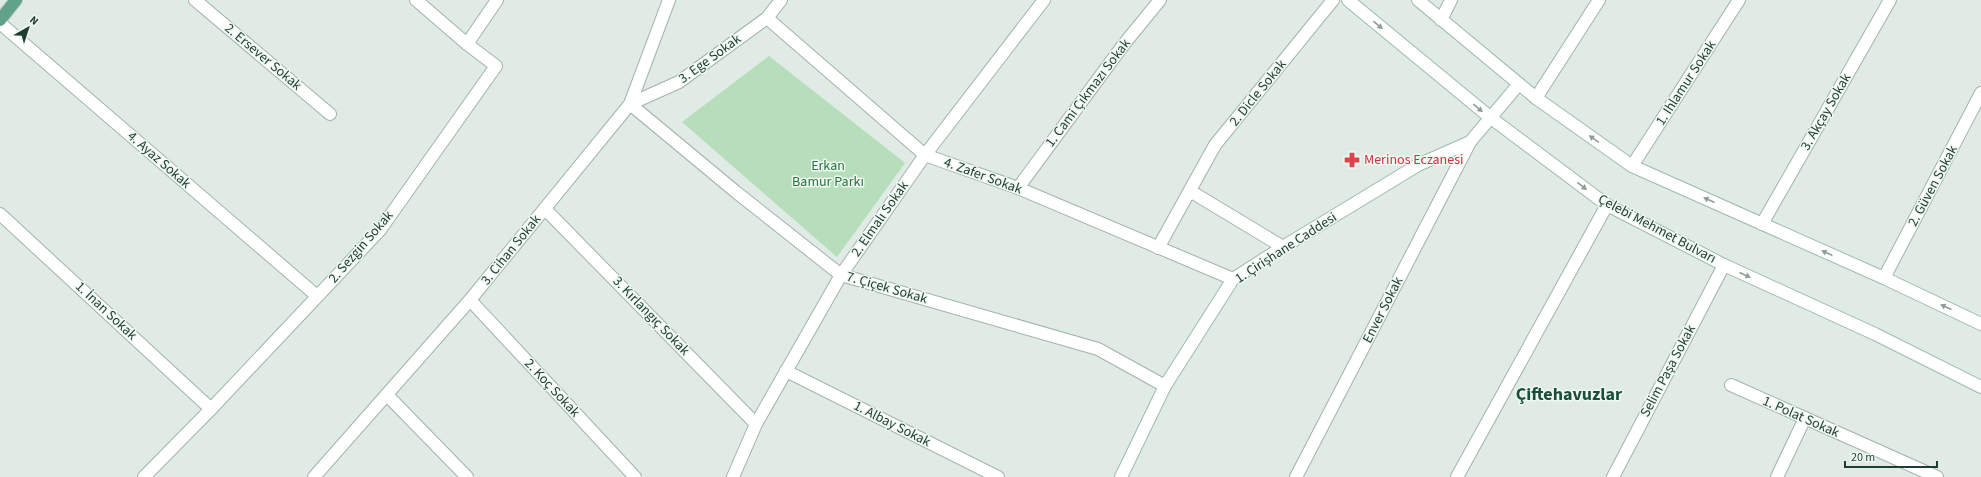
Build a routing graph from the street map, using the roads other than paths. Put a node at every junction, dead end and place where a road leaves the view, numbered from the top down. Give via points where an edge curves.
1 (16, 0) edge
2 (195, 0) edge
3 (416, 0) edge
4 (497, 0) edge
5 (669, 0) edge
6 (781, 0) edge
7 (1044, 0) edge
8 (1160, 0) edge
9 (1333, 0) edge
10 (1348, 0) edge
11 (1418, 0) edge
12 (1451, 0) edge
13 (1599, 0) edge
14 (1739, 0) edge
15 (1890, 0) edge
16 (767, 18) junction
17 (1440, 20) junction
18 (0, 21) edge
19 (468, 44) junction
20 (1519, 84) junction
21 (1981, 93) edge
22 (1536, 98) junction
23 (630, 104) junction
24 (330, 114) dead end
25 (1491, 118) junction
26 (1470, 142) junction
27 (925, 155) junction
28 (1632, 166) junction
29 (1018, 188) junction
30 (1190, 191) junction
31 (1607, 204) junction
32 (545, 209) junction
33 (0, 214) edge
34 (1762, 224) junction
35 (1283, 247) junction
36 (1158, 248) junction
37 (1724, 265) junction
38 (841, 275) junction
39 (1884, 278) junction
40 (1233, 280) junction
41 (318, 296) junction
42 (470, 300) junction
43 (1981, 324) edge
44 (786, 371) junction
45 (1731, 385) dead end
46 (1165, 386) junction
47 (1981, 387) edge
48 (387, 395) junction
49 (211, 409) junction
50 (1805, 418) junction
51 (756, 424) junction
52 (144, 477) edge
53 (314, 477) edge
54 (467, 477) edge
55 (635, 477) edge
56 (733, 477) edge
57 (998, 477) edge
58 (1121, 477) edge
59 (1296, 477) edge
60 (1457, 477) edge
61 (1613, 477) edge
62 (1777, 477) edge
63 (1937, 477) edge

1 - 18 main road
2 - 24 street, 2. Ersever Sokak
3 - 19 street
4 - 19 street
5 - 23 street, 3. Cihan Sokak
6 - 16 street, 3. Ege Sokak
7 - 27 street, 2. Elmalı Sokak
8 - 29 street, 1. Cami Çıkmazı Sokak via 1124,44
9 - 30 street, 2. Dicle Sokak via 1215,145
10 -> 25 street, Çelebi Mehmet Bulvarı
11 - 17 street
12 - 17 street
13 - 22 street
14 - 28 street, 1. Ihlamur Sokak
15 - 34 street, 3. Akçay Sokak
16 - 23 street, 3. Ege Sokak via 679,82
16 - 27 street, 4. Zafer Sokak
17 - 20 street
18 - 41 street, 4. Ayaz Sokak
19 - 41 street, 2. Sezgin Sokak via 496,66 380,230
20 - 22 street
20 - 25 street, 1. Çirişhane Caddesi
21 - 39 street, 2. Güven Sokak
28 -> 22 street
23 - 32 street, 3. Cihan Sokak
23 - 38 street, 7. Çiçek Sokak
25 - 26 street, 1. Çirişhane Caddesi
25 -> 31 street, Çelebi Mehmet Bulvarı
26 - 35 street, 1. Çirişhane Caddesi via 1418,165
26 - 59 street, Enver Sokak
27 - 29 street, 4. Zafer Sokak
27 - 38 street, 2. Elmalı Sokak
34 -> 28 street
29 - 36 street, 4. Zafer Sokak
30 - 35 street
30 - 36 street, 2. Dicle Sokak
31 - 37 street, Çelebi Mehmet Bulvarı
31 - 60 street
32 - 42 street, 3. Cihan Sokak
32 - 51 street, 3. Kırlangıç Sokak
33 - 49 street, 1. İnan Sokak
39 -> 34 street
35 - 40 street, 1. Çirişhane Caddesi
36 - 40 street, 4. Zafer Sokak
37 -> 47 street, Çelebi Mehmet Bulvarı via 1875,334
37 - 61 street, Selim Paşa Sokak
38 - 44 street, 2. Elmalı Sokak
38 - 46 street, 7. Çiçek Sokak via 1098,349
43 -> 39 street
40 - 46 street, 1. Çirişhane Caddesi
41 - 49 street, 2. Sezgin Sokak
42 - 48 street, 3. Cihan Sokak
42 - 55 street, 2. Koç Sokak
44 - 51 street, 2. Elmalı Sokak
44 - 57 street, 1. Albay Sokak
45 - 50 street, 1. Polat Sokak
46 - 58 street, 1. Çirişhane Caddesi
48 - 53 street, 3. Cihan Sokak
48 - 54 street
49 - 52 street, 2. Sezgin Sokak
50 - 62 street
50 - 63 street, 1. Polat Sokak
51 - 56 street, 2. Elmalı Sokak

